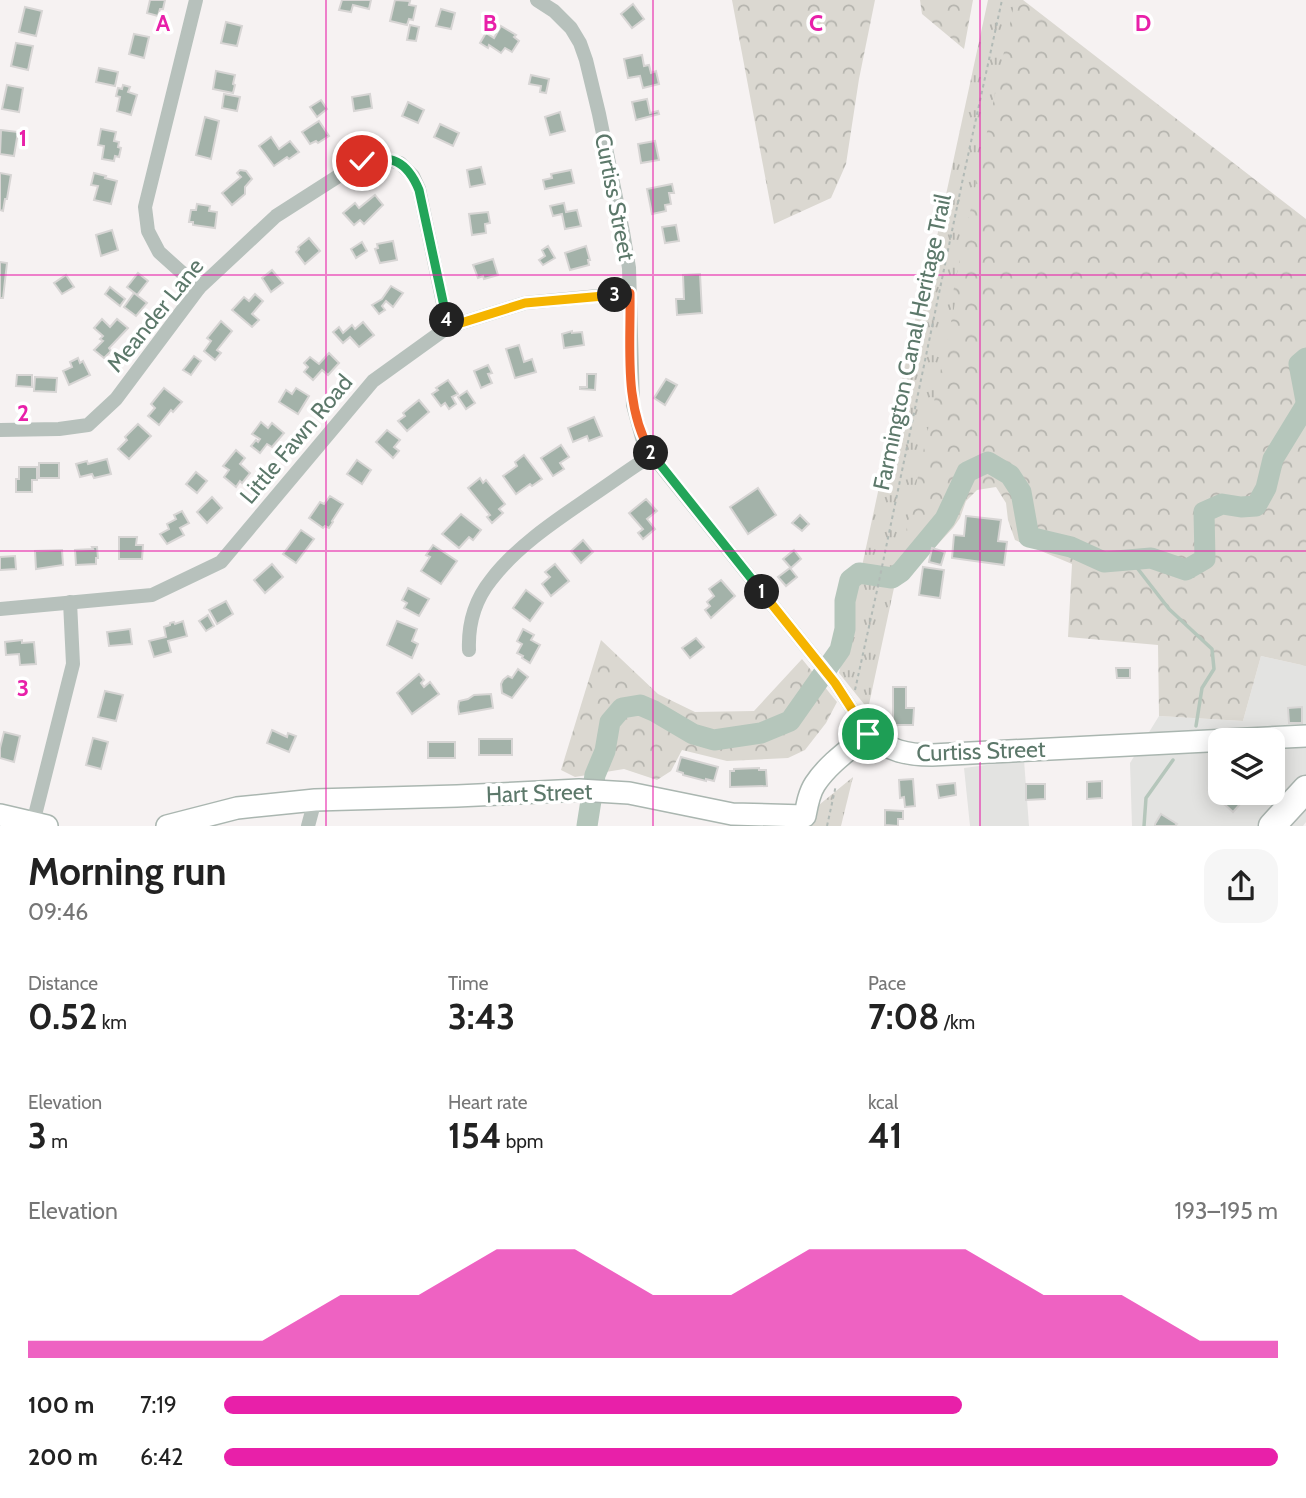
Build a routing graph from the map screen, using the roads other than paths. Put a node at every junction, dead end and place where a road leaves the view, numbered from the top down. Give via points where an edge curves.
1 (196, 0) edge
2 (537, 0) edge
3 (199, 288) junction
4 (630, 293) junction
5 (448, 327) junction
6 (0, 429) edge
7 (652, 455) junction
8 (70, 602) junction
9 (0, 609) edge
10 (469, 650) dead end
11 (868, 734) junction
12 (1306, 736) edge
13 (1306, 789) edge
14 (315, 800) junction
15 (0, 815) edge
16 (804, 821) edge
17 (40, 825) edge
18 (167, 826) edge
19 (308, 826) edge
20 (1272, 826) edge

1 - 3 street via 145,206 148,231 159,252
2 - 4 street, Curtiss Street via 571,28 586,60 623,232
3 - 5 street, Meander Lane via 276,216 362,161 378,157 400,163 419,190
3 - 6 street, Meander Lane via 116,400 88,425
4 - 5 street, Little Fawn Road via 525,303
4 - 7 street, Curtiss Street via 633,405
5 - 8 street, Little Fawn Road via 373,382 221,562 152,595
7 - 10 street via 557,520 498,572 472,615
7 - 11 street, Curtiss Street via 835,683
8 - 9 street, Little Fawn Road
8 - 17 street via 74,664
11 - 12 street, Curtiss Street via 898,752 932,755
11 - 16 street, Hart Street via 815,784
13 - 20 highway
14 - 16 street, Hart Street via 606,791 732,814
14 - 18 street, Hart Street via 237,808
14 - 19 street
15 - 17 street

